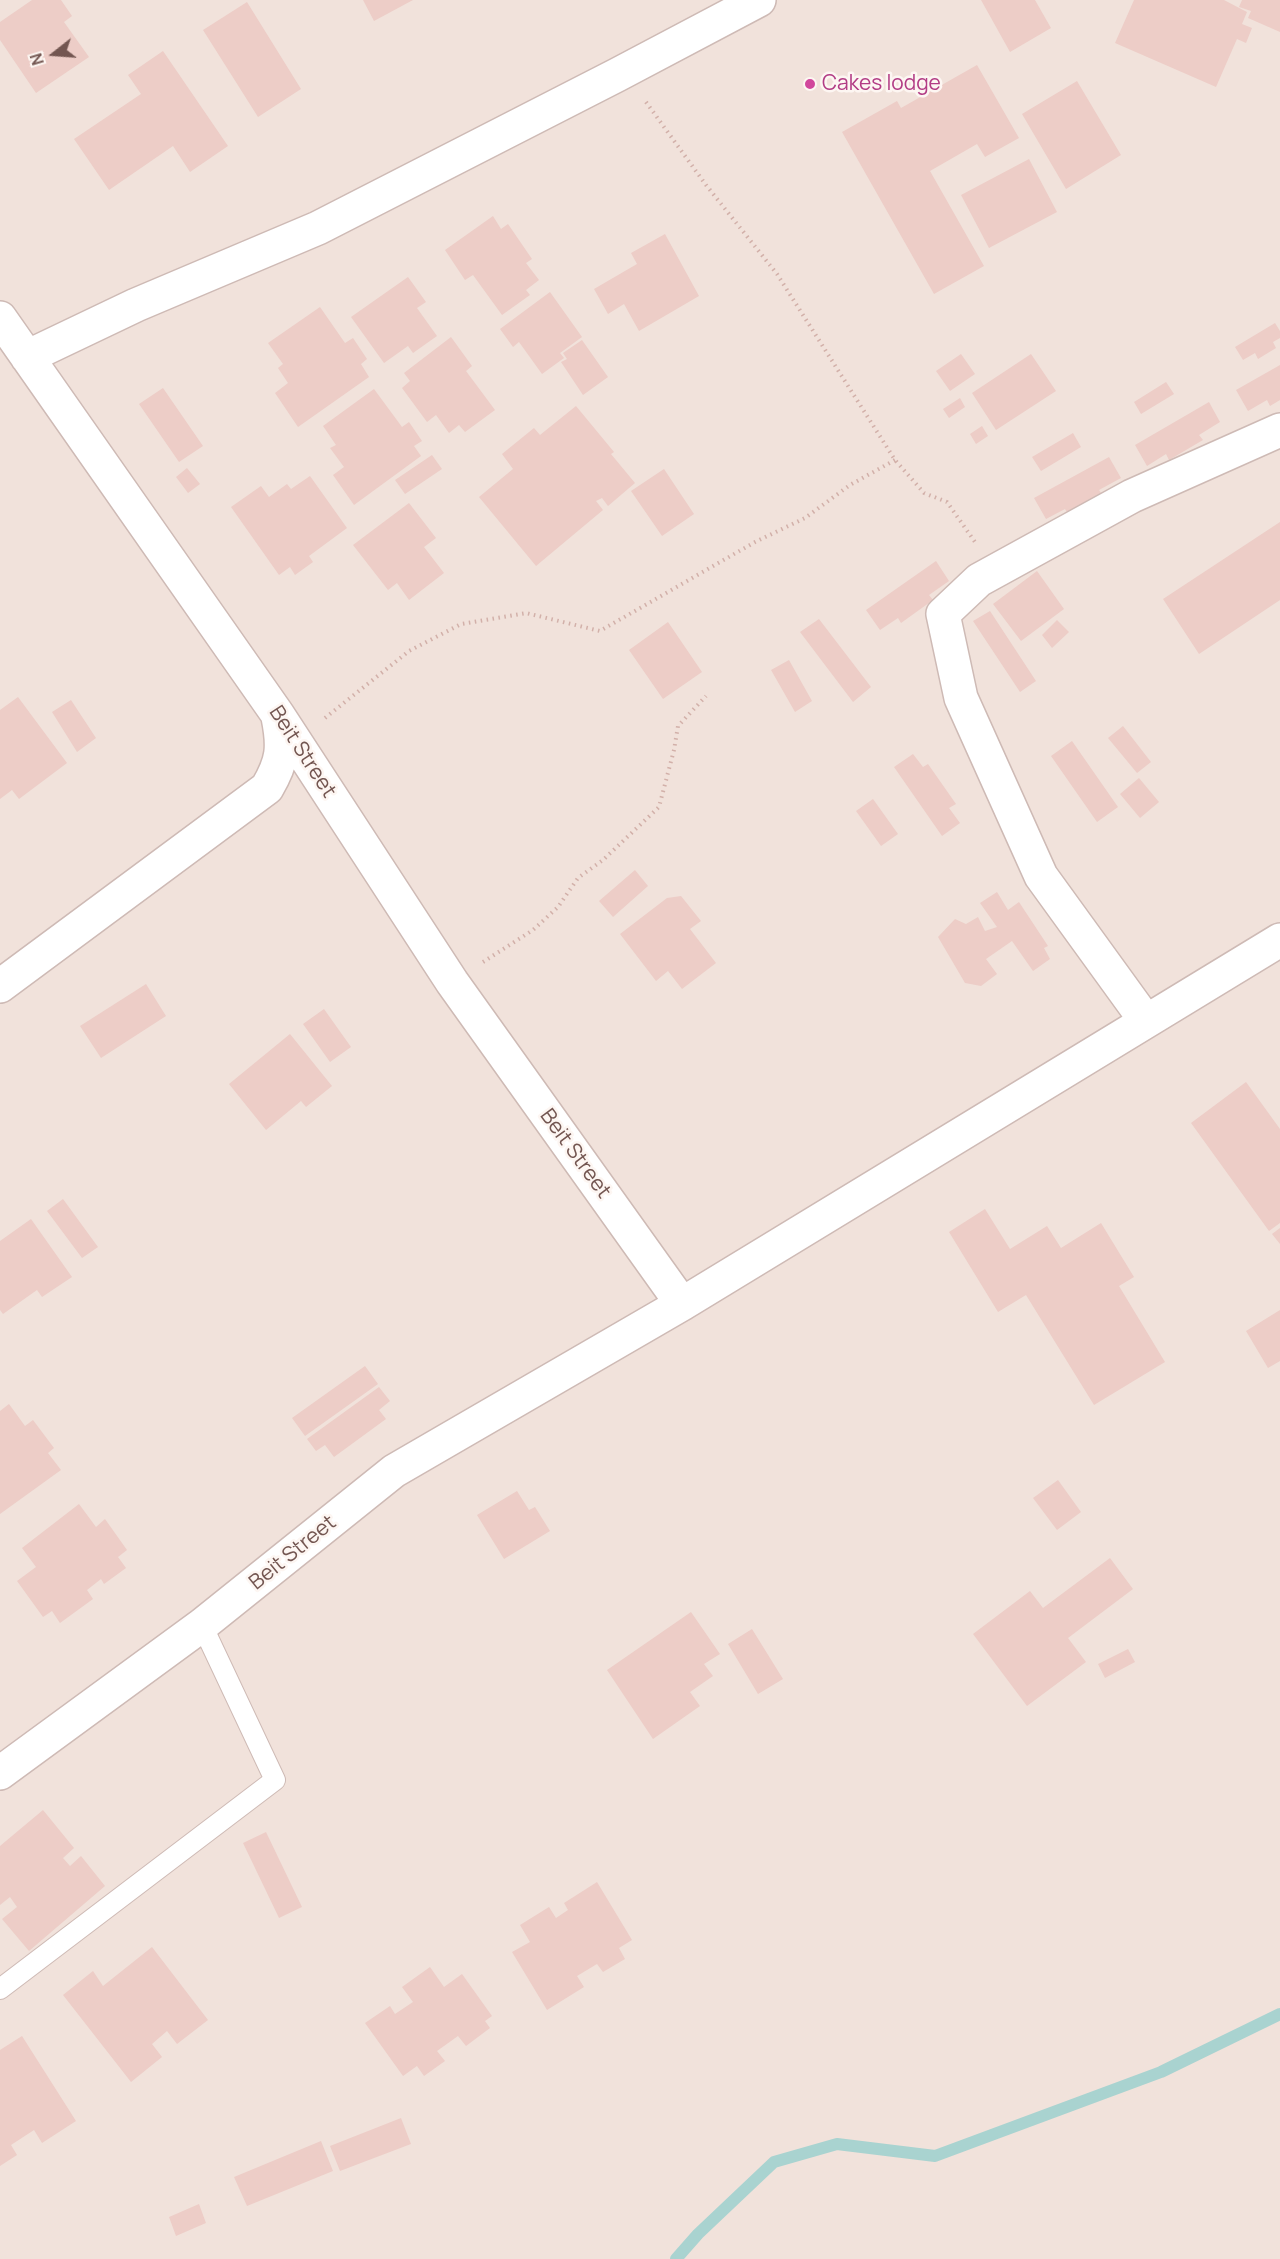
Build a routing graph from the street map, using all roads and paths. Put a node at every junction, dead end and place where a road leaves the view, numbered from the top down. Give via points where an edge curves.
1 (759, 0) edge
2 (632, 67) junction
3 (0, 318) edge
4 (27, 357) junction
5 (1280, 430) edge
6 (895, 460) junction
7 (1000, 568) junction
8 (706, 696) dead end
9 (278, 715) junction
10 (1280, 940) edge
11 (452, 982) junction
12 (0, 986) edge
13 (1146, 1021) junction
14 (682, 1304) junction
15 (202, 1625) junction
16 (0, 1773) edge
17 (0, 1989) edge

1 - 2 street
2 - 4 street via 318,228 136,305
2 - 6 path via 643,99 777,274
3 - 4 street, Beit Street
4 - 9 street, Beit Street
5 - 7 street via 1132,496
6 - 7 path via 924,494 947,502 981,550
6 - 9 path via 850,485 805,518 755,542 600,631 526,612 461,624 409,651 326,718
7 - 13 street via 979,580 943,614 961,698 1041,876
8 - 11 path via 678,726 660,807 578,878 558,907 533,930
9 - 11 street, Beit Street
9 - 12 street via 283,743 279,767 267,788
10 - 13 street
11 - 14 street, Beit Street
13 - 14 street
14 - 15 street, Beit Street via 394,1472
15 - 16 street, Beit Street
15 - 17 lane via 275,1780

